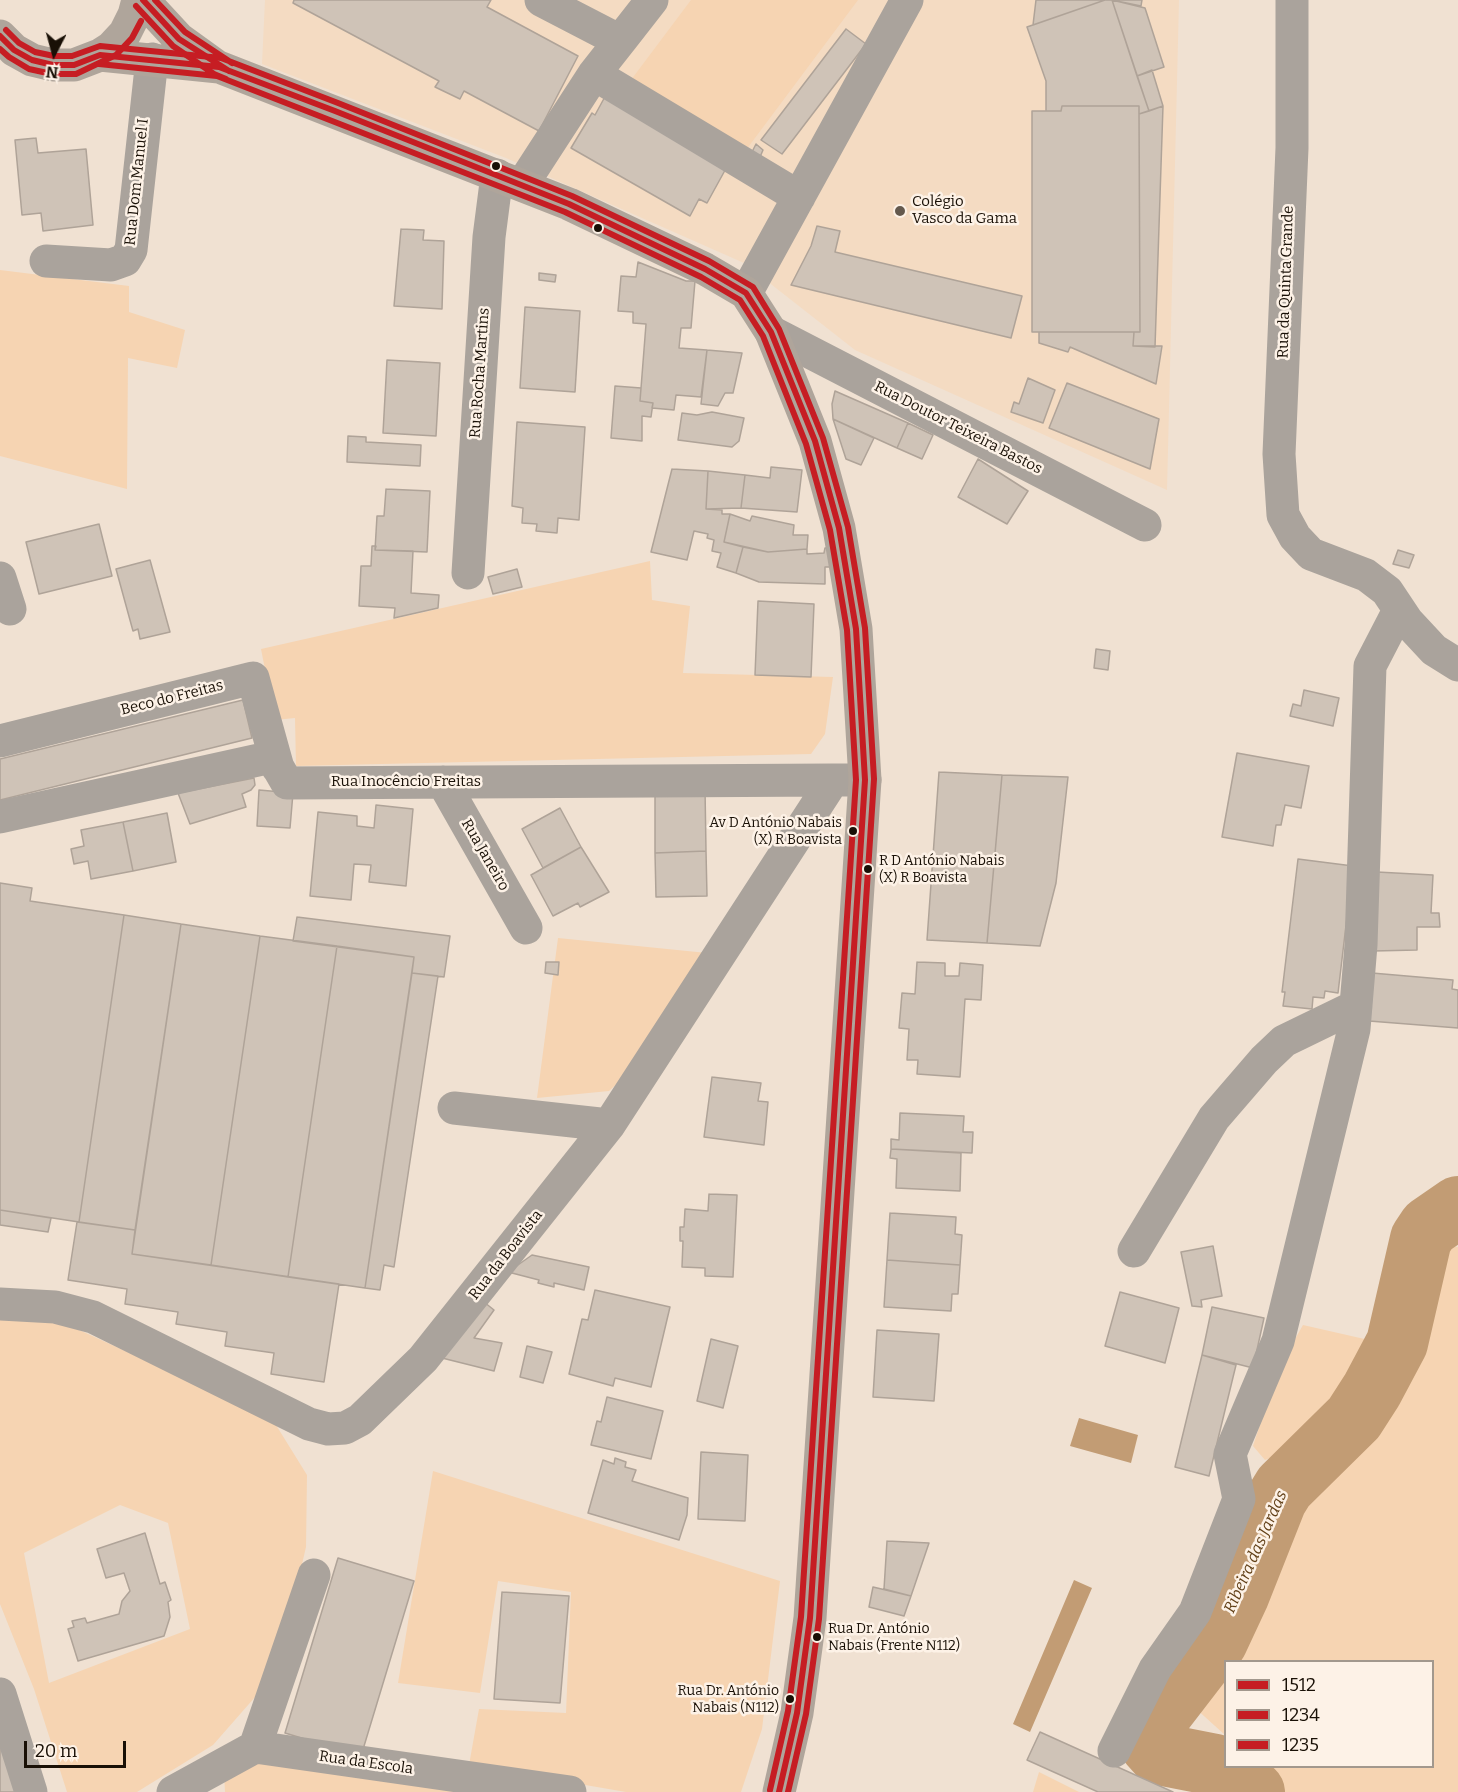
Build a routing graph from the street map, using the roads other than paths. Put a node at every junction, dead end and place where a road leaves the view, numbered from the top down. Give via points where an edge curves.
1 (138, 0) edge
2 (143, 0) edge
3 (541, 0) edge
4 (652, 0) edge
5 (907, 0) edge
6 (1292, 0) edge
7 (620, 41) junction
8 (5, 46) edge
9 (100, 55) junction
10 (152, 58) junction
11 (219, 67) junction
12 (594, 74) junction
13 (509, 180) junction
14 (799, 197) junction
15 (46, 261) dead end
16 (746, 293) junction
17 (771, 332) junction
18 (1145, 525) dead end
19 (468, 573) dead end
20 (0, 578) edge
21 (10, 609) dead end
22 (1399, 610) junction
23 (1458, 665) edge
24 (0, 741) edge
25 (278, 768) junction
26 (849, 780) junction
27 (443, 782) junction
28 (0, 817) edge
29 (526, 928) dead end
30 (1356, 1006) junction
31 (454, 1108) dead end
32 (609, 1125) junction
33 (1134, 1251) dead end
34 (0, 1304) edge
35 (314, 1575) dead end
36 (0, 1694) edge
37 (255, 1747) junction
38 (1114, 1751) dead end
39 (31, 1792) edge
40 (173, 1792) edge
41 (570, 1792) edge
42 (779, 1792) edge

1 - 9 main road via 125,33
2 - 11 main road via 179,39
3 - 7 street
4 - 7 street
5 - 14 street
6 - 22 street, Rua da Quinta Grande via 1292,148 1279,454 1283,515 1295,537 1311,554 1366,576 1387,591
7 - 12 street
8 - 9 main road via 32,60 53,65 74,65
9 - 10 main road
10 - 11 main road
10 - 15 street, Rua Dom Manuel I via 131,250 125,260 111,265
11 - 13 main road
12 - 13 street
12 - 14 street
13 - 16 main road via 569,204 705,269
13 - 19 street, Rua Rocha Martins via 489,237
14 - 16 street
16 - 17 main road
17 - 18 street, Rua Doutor Teixeira Bastos
17 - 26 main road via 815,441 839,528 856,629
20 - 21 street
22 - 23 street via 1434,650
22 - 30 street via 1370,666
24 - 25 street, Beco do Freitas via 254,678
25 - 27 street, Rua Inocêncio Freitas via 287,783
25 - 28 street, Rua Inocêncio Freitas via 272,757
26 - 27 street, Rua Inocêncio Freitas
26 - 32 street, Rua da Boavista
26 - 42 main road via 810,1618 797,1713
27 - 29 street, Rua Janeiro
30 - 33 street via 1284,1041 1264,1060 1214,1118
30 - 38 street via 1354,1029 1278,1341 1230,1454 1239,1499 1196,1612 1155,1669
31 - 32 street
32 - 34 street, Rua da Boavista via 423,1359 360,1420 345,1428 309,1424 93,1317 55,1307
35 - 37 street
36 - 39 street
37 - 40 street
37 - 41 street, Rua da Escola

